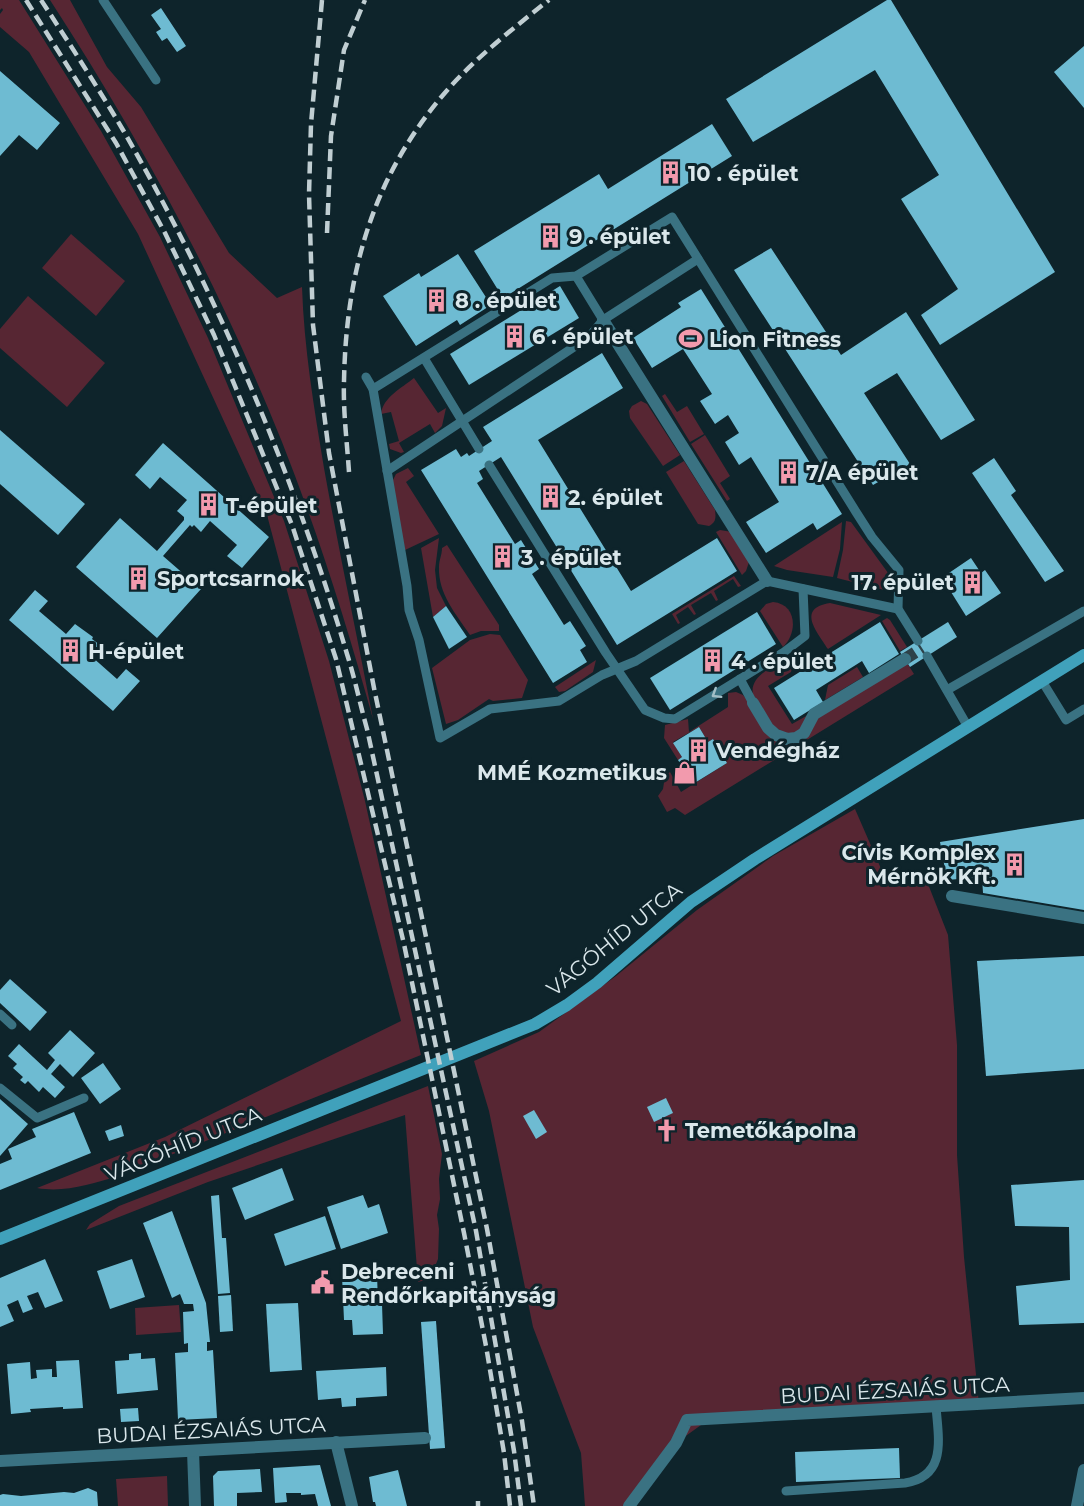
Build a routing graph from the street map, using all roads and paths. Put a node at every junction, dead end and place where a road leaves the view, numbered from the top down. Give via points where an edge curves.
1 (103, 0) edge
2 (156, 80) dead end
3 (698, 259) junction
4 (576, 276) junction
5 (603, 320) junction
6 (424, 358) junction
7 (366, 377) dead end
8 (373, 389) junction
9 (461, 422) junction
10 (479, 449) dead end
11 (489, 465) dead end
12 (387, 471) junction
13 (767, 581) junction
14 (803, 589) junction
15 (898, 609) junction
16 (1084, 611) edge
17 (918, 641) dead end
18 (1084, 655) edge
19 (927, 656) dead end
20 (905, 659) tunnel mouth
21 (617, 669) junction
22 (740, 679) junction
23 (1042, 681) junction
24 (947, 690) junction
25 (753, 703) joint
26 (1084, 709) edge
27 (968, 727) junction
28 (952, 897) dead end
29 (1084, 918) edge
30 (0, 1014) edge
31 (12, 1025) dead end
32 (0, 1088) edge
33 (84, 1098) dead end
34 (0, 1239) edge
35 (1084, 1398) edge
36 (936, 1406) junction
37 (425, 1438) dead end
38 (336, 1442) junction
39 (193, 1450) junction
40 (0, 1461) edge
41 (1084, 1470) edge
42 (786, 1491) dead end
43 (195, 1506) edge
44 (352, 1506) edge
45 (629, 1506) edge
46 (1077, 1506) edge

1 - 2 lane
3 - 4 lane via 672,217
3 - 5 lane
3 - 15 lane via 872,537 899,570
4 - 5 lane
4 - 6 lane via 552,278
5 - 9 lane via 589,337
5 - 13 street
6 - 8 lane
6 - 9 lane
7 - 8 lane
8 - 12 lane
9 - 10 lane
9 - 12 lane
11 - 21 lane
12 - 21 lane via 409,610 440,738 490,709 559,701
13 - 14 lane
13 - 21 lane
14 - 15 lane
14 - 22 lane via 805,636
15 - 17 lane
16 - 24 lane
18 - 23 main road, VÁGÓHÍD UTCA
19 - 24 lane
20 - 25 street via 814,714 804,733 796,738 787,740 776,735
22 -> 21 lane via 675,719 645,710
22 - 25 lane
23 - 26 lane via 1066,720
23 - 27 main road, VÁGÓHÍD UTCA
24 - 27 lane
27 - 34 main road, VÁGÓHÍD UTCA via 691,902 597,982 535,1024
28 - 29 street
30 - 31 lane
32 - 33 lane via 38,1118
35 - 36 street, BUDAI ÉZSAIÁS UTCA
36 - 42 lane via 938,1456 922,1478 905,1483
36 - 45 street, BUDAI ÉZSAIÁS UTCA via 687,1420 676,1443
37 - 38 street, BUDAI ÉZSAIÁS UTCA
38 - 39 street, BUDAI ÉZSAIÁS UTCA
38 - 44 street
39 - 40 street, BUDAI ÉZSAIÁS UTCA
39 - 43 street
41 - 46 street

